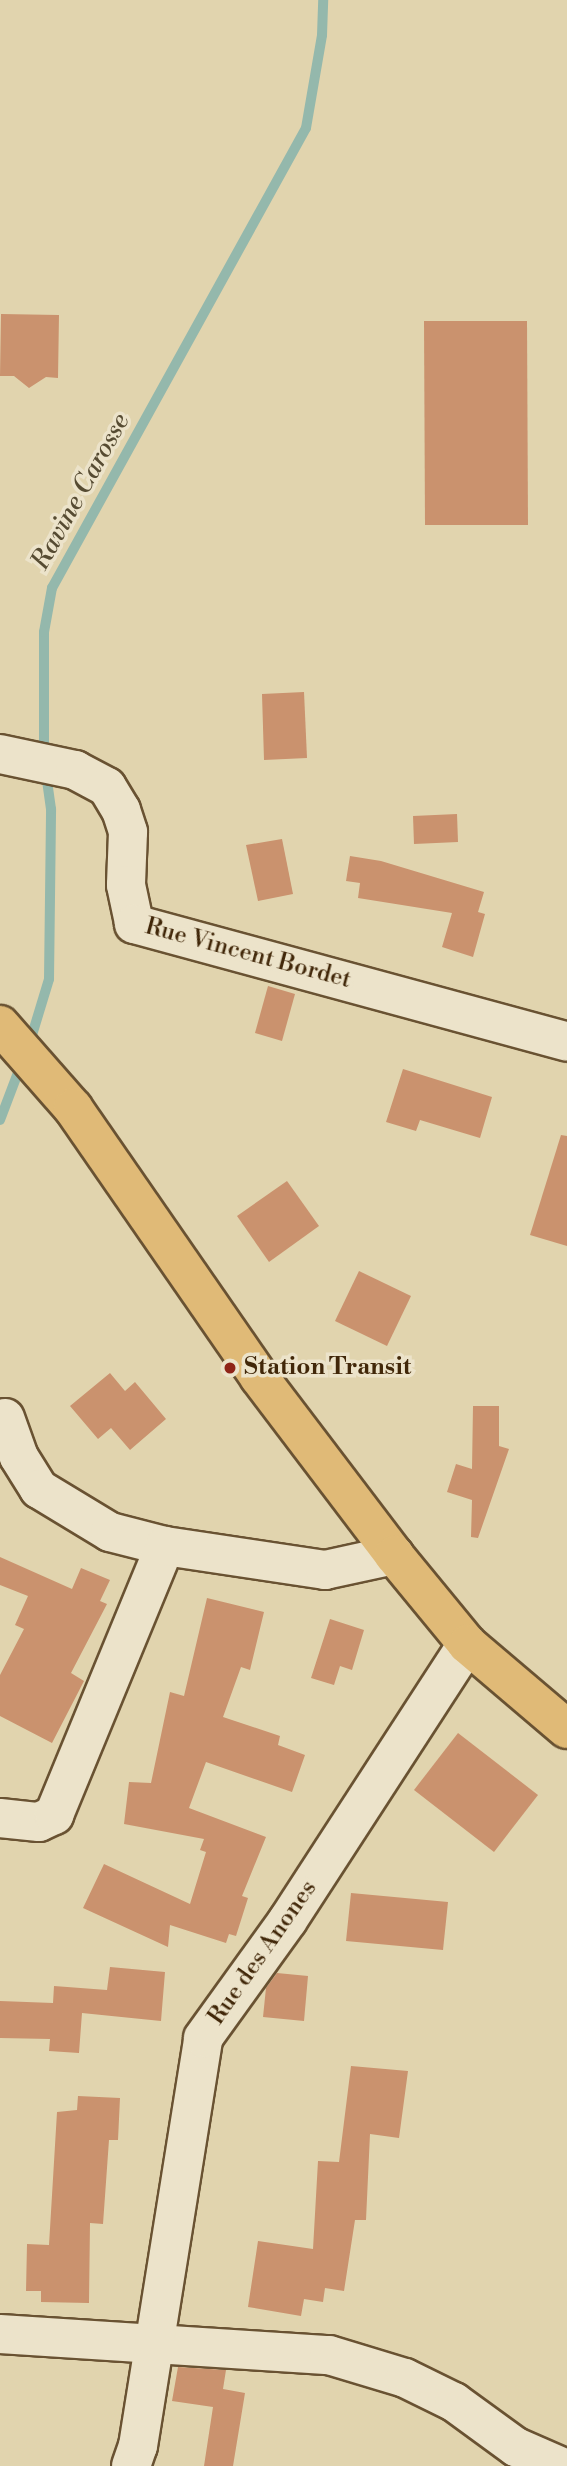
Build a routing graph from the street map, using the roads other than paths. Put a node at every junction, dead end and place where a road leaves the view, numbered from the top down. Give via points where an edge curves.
1 (0, 754) edge
2 (0, 1025) edge
3 (567, 1042) edge
4 (5, 1418) dead end
5 (165, 1546) junction
6 (394, 1555) junction
7 (467, 1644) junction
8 (567, 1729) edge
9 (0, 1818) edge
10 (0, 2334) edge
11 (155, 2342) junction
12 (131, 2466) edge
13 (560, 2466) edge

1 - 3 street, Rue Vincent Bordet via 75,770 107,787 128,832 125,885 134,924
2 - 6 main road via 73,1108 259,1377
4 - 5 street via 19,1457 39,1489 110,1532
5 - 6 street via 325,1570
5 - 9 street via 54,1815 39,1822
6 - 7 main road
7 - 8 main road
7 - 11 street, Rue des Anones via 288,1920 203,2038
10 - 11 street
11 - 12 street, Rue des Anones
11 - 13 street via 329,2355 367,2366 454,2402 516,2447

